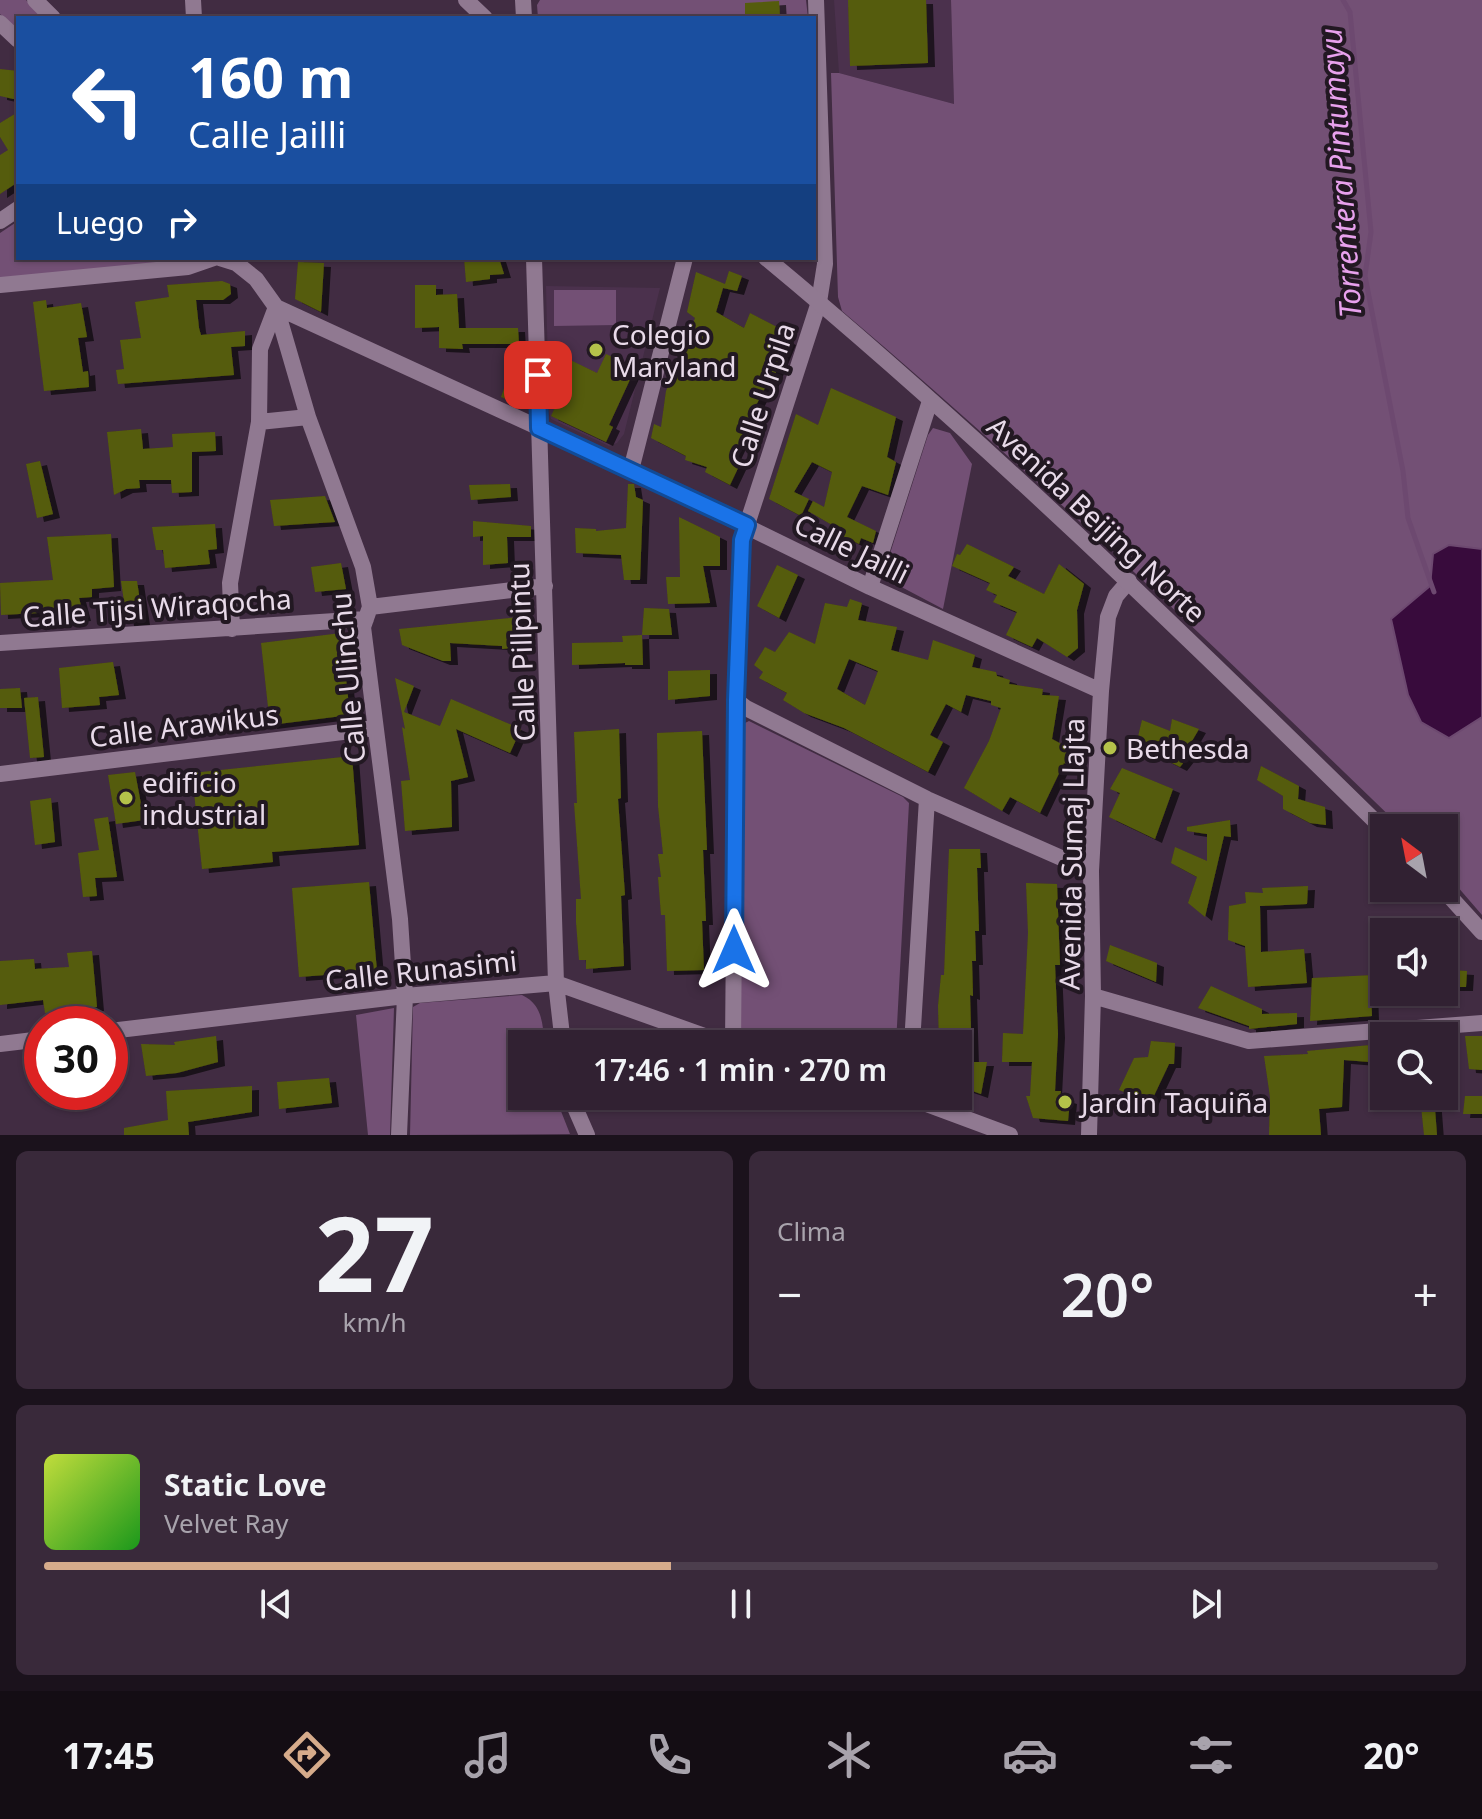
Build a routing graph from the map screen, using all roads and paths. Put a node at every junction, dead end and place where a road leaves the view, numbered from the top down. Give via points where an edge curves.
1 (35, 0) edge
2 (466, 0) edge
3 (816, 0) edge
4 (51, 16) edge
5 (483, 16) edge
6 (0, 23) edge
7 (16, 38) edge
8 (211, 260) edge
9 (225, 260) edge
10 (534, 260) edge
11 (684, 260) edge
12 (768, 260) edge
13 (0, 285) edge
14 (819, 302) junction
15 (276, 307) junction
16 (930, 401) junction
17 (308, 417) junction
18 (259, 422) junction
19 (539, 428) junction
20 (631, 470) junction
21 (747, 525) junction
22 (1129, 581) junction
23 (545, 586) junction
24 (870, 587) junction
25 (368, 613) junction
26 (232, 629) junction
27 (0, 643) edge
28 (1101, 691) junction
29 (736, 700) junction
30 (375, 728) junction
31 (0, 774) edge
32 (927, 799) junction
33 (1370, 816) edge
34 (1091, 871) junction
35 (1455, 902) edge
36 (1482, 932) edge
37 (556, 983) junction
38 (405, 996) junction
39 (1093, 996) junction
40 (1482, 1023) edge
41 (128, 1029) edge
42 (561, 1030) edge
43 (690, 1030) edge
44 (730, 1030) edge
45 (913, 1030) edge
46 (24, 1041) edge
47 (0, 1044) edge
48 (576, 1110) edge
49 (945, 1110) edge
50 (399, 1135) edge
51 (587, 1135) edge
52 (1010, 1135) edge
53 (1089, 1135) edge

1 - 4 street
2 - 5 street
3 - 14 street, Calle Urpila via 825,264
6 - 7 street
8 - 13 street via 188,267
9 - 15 street, Calle Ulinchu via 256,279
10 - 19 street, Calle Pillpintu
11 - 20 street
12 - 14 street, Avenida Beijing Norte
14 - 16 street, Avenida Beijing Norte
14 - 21 street, Calle Urpila
15 - 17 street, Calle Ulinchu
15 - 18 street via 260,349
15 - 19 street, Calle Jailli
16 - 22 street, Avenida Beijing Norte
16 - 24 street
17 - 18 street
17 - 25 street, Calle Ulinchu via 363,567
18 - 26 street via 230,583
19 - 20 street, Calle Jailli
19 - 23 street, Calle Pillpintu
20 - 21 street, Calle Jailli
21 - 24 street, Calle Jailli
21 - 29 street, Calle Urpila via 742,540
22 - 28 street, Avenida Sumaj Llajta via 1108,617
22 - 33 street, Avenida Beijing Norte
23 - 25 street, Calle Tijsi Wiraqocha
23 - 37 street, Calle Pillpintu
24 - 28 street, Calle Jailli
25 - 26 street, Calle Tijsi Wiraqocha
25 - 30 street, Calle Ulinchu via 363,627
26 - 27 street, Calle Tijsi Wiraqocha
28 - 34 street, Avenida Sumaj Llajta
29 - 32 street
29 - 44 street, Calle Urpila
30 - 31 street, Calle Arawikus
30 - 38 street, Calle Ulinchu
32 - 34 street
32 - 45 street
34 - 39 street, Avenida Sumaj Llajta
35 - 36 street
37 - 38 street, Calle Runasimi
37 - 42 street, Calle Pillpintu
37 - 43 street, Calle Runasimi
38 - 41 street, Calle Runasimi
38 - 50 street, Calle Ulinchu
39 - 40 street via 1249,1041
39 - 53 street, Avenida Sumaj Llajta
46 - 47 street
48 - 51 street
49 - 52 street

